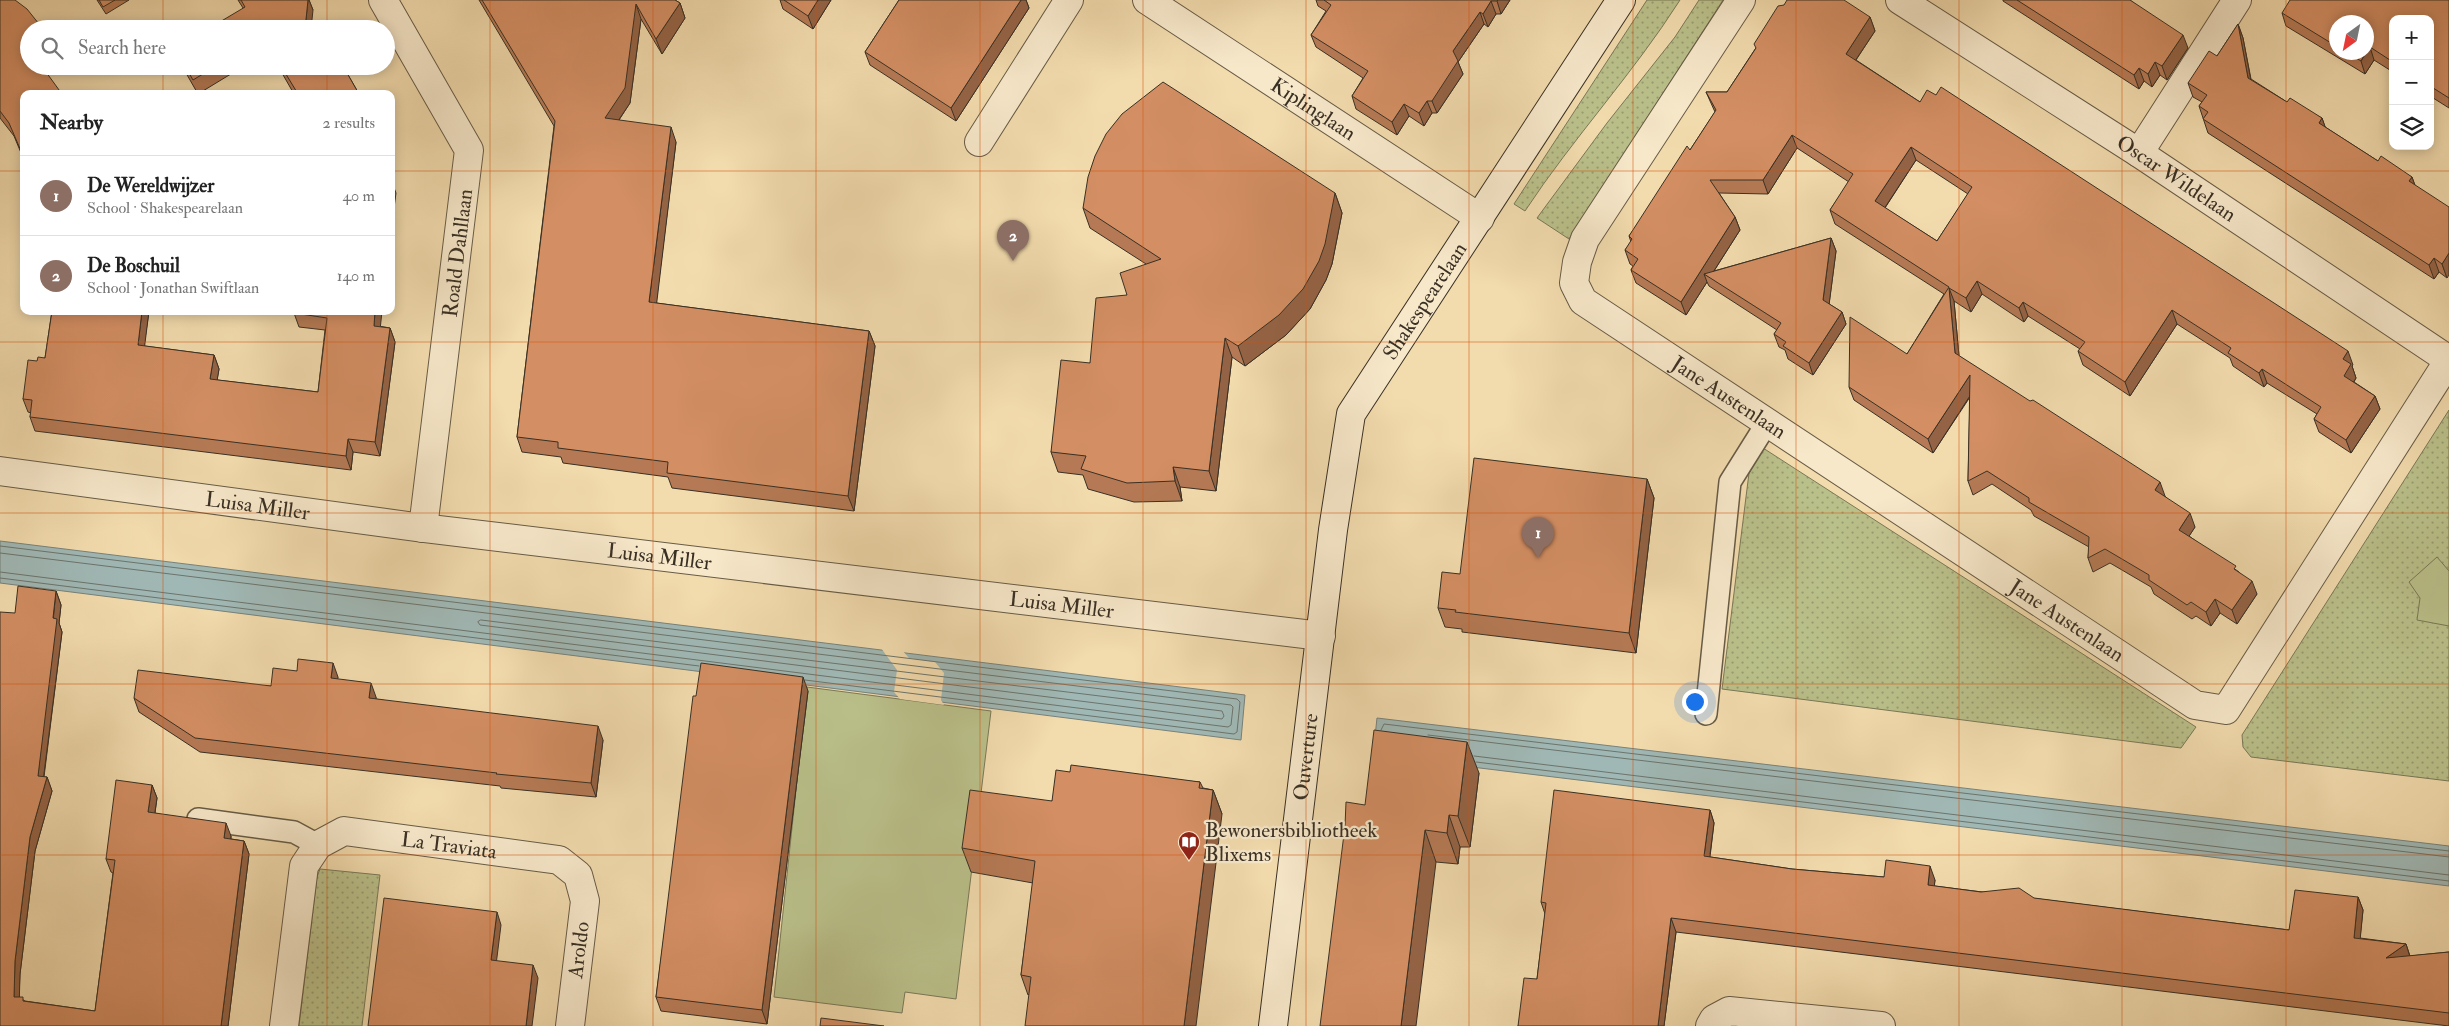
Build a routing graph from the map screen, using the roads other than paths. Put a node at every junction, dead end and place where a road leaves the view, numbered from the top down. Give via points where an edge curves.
1 (382, 0) edge
2 (1069, 0) edge
3 (1147, 0) edge
4 (1622, 0) edge
5 (1741, 0) edge
6 (1900, 0) edge
7 (2237, 0) edge
8 (394, 20) edge
9 (395, 22) edge
10 (979, 142) dead end
11 (2139, 153) junction
12 (1480, 218) junction
13 (2449, 360) edge
14 (1767, 423) junction
15 (0, 471) edge
16 (423, 528) junction
17 (1321, 636) junction
18 (1706, 714) dead end
19 (180, 817) edge
20 (318, 845) junction
21 (578, 875) joint
22 (284, 1026) edge
23 (570, 1026) edge
24 (1273, 1026) edge
25 (1710, 1026) edge
26 (1881, 1026) edge

1 - 8 street, Roald Dahllaan
2 - 10 street
3 - 12 street, Kiplinglaan
4 - 12 street, Shakespearelaan
5 - 14 street, Jane Austenlaan via 1585,239 1574,283 1583,301
6 - 11 street, Oscar Wildelaan
7 - 11 street
9 - 16 street, Roald Dahllaan via 469,150
11 - 13 street, Oscar Wildelaan
12 - 17 street, Shakespearelaan via 1352,414 1333,530
13 - 14 street, Jane Austenlaan via 2226,710 2195,706
14 - 18 lane via 1730,482
15 - 16 street, Luisa Miller
16 - 17 street, Luisa Miller
17 - 24 street, Ouverture
19 - 20 lane via 294,832
20 - 21 street, La Traviata via 344,831 559,860
20 - 22 street, La Traviata via 304,866
21 - 23 street, Aroldo via 585,901
25 - 26 street via 1714,1018 1728,1011

